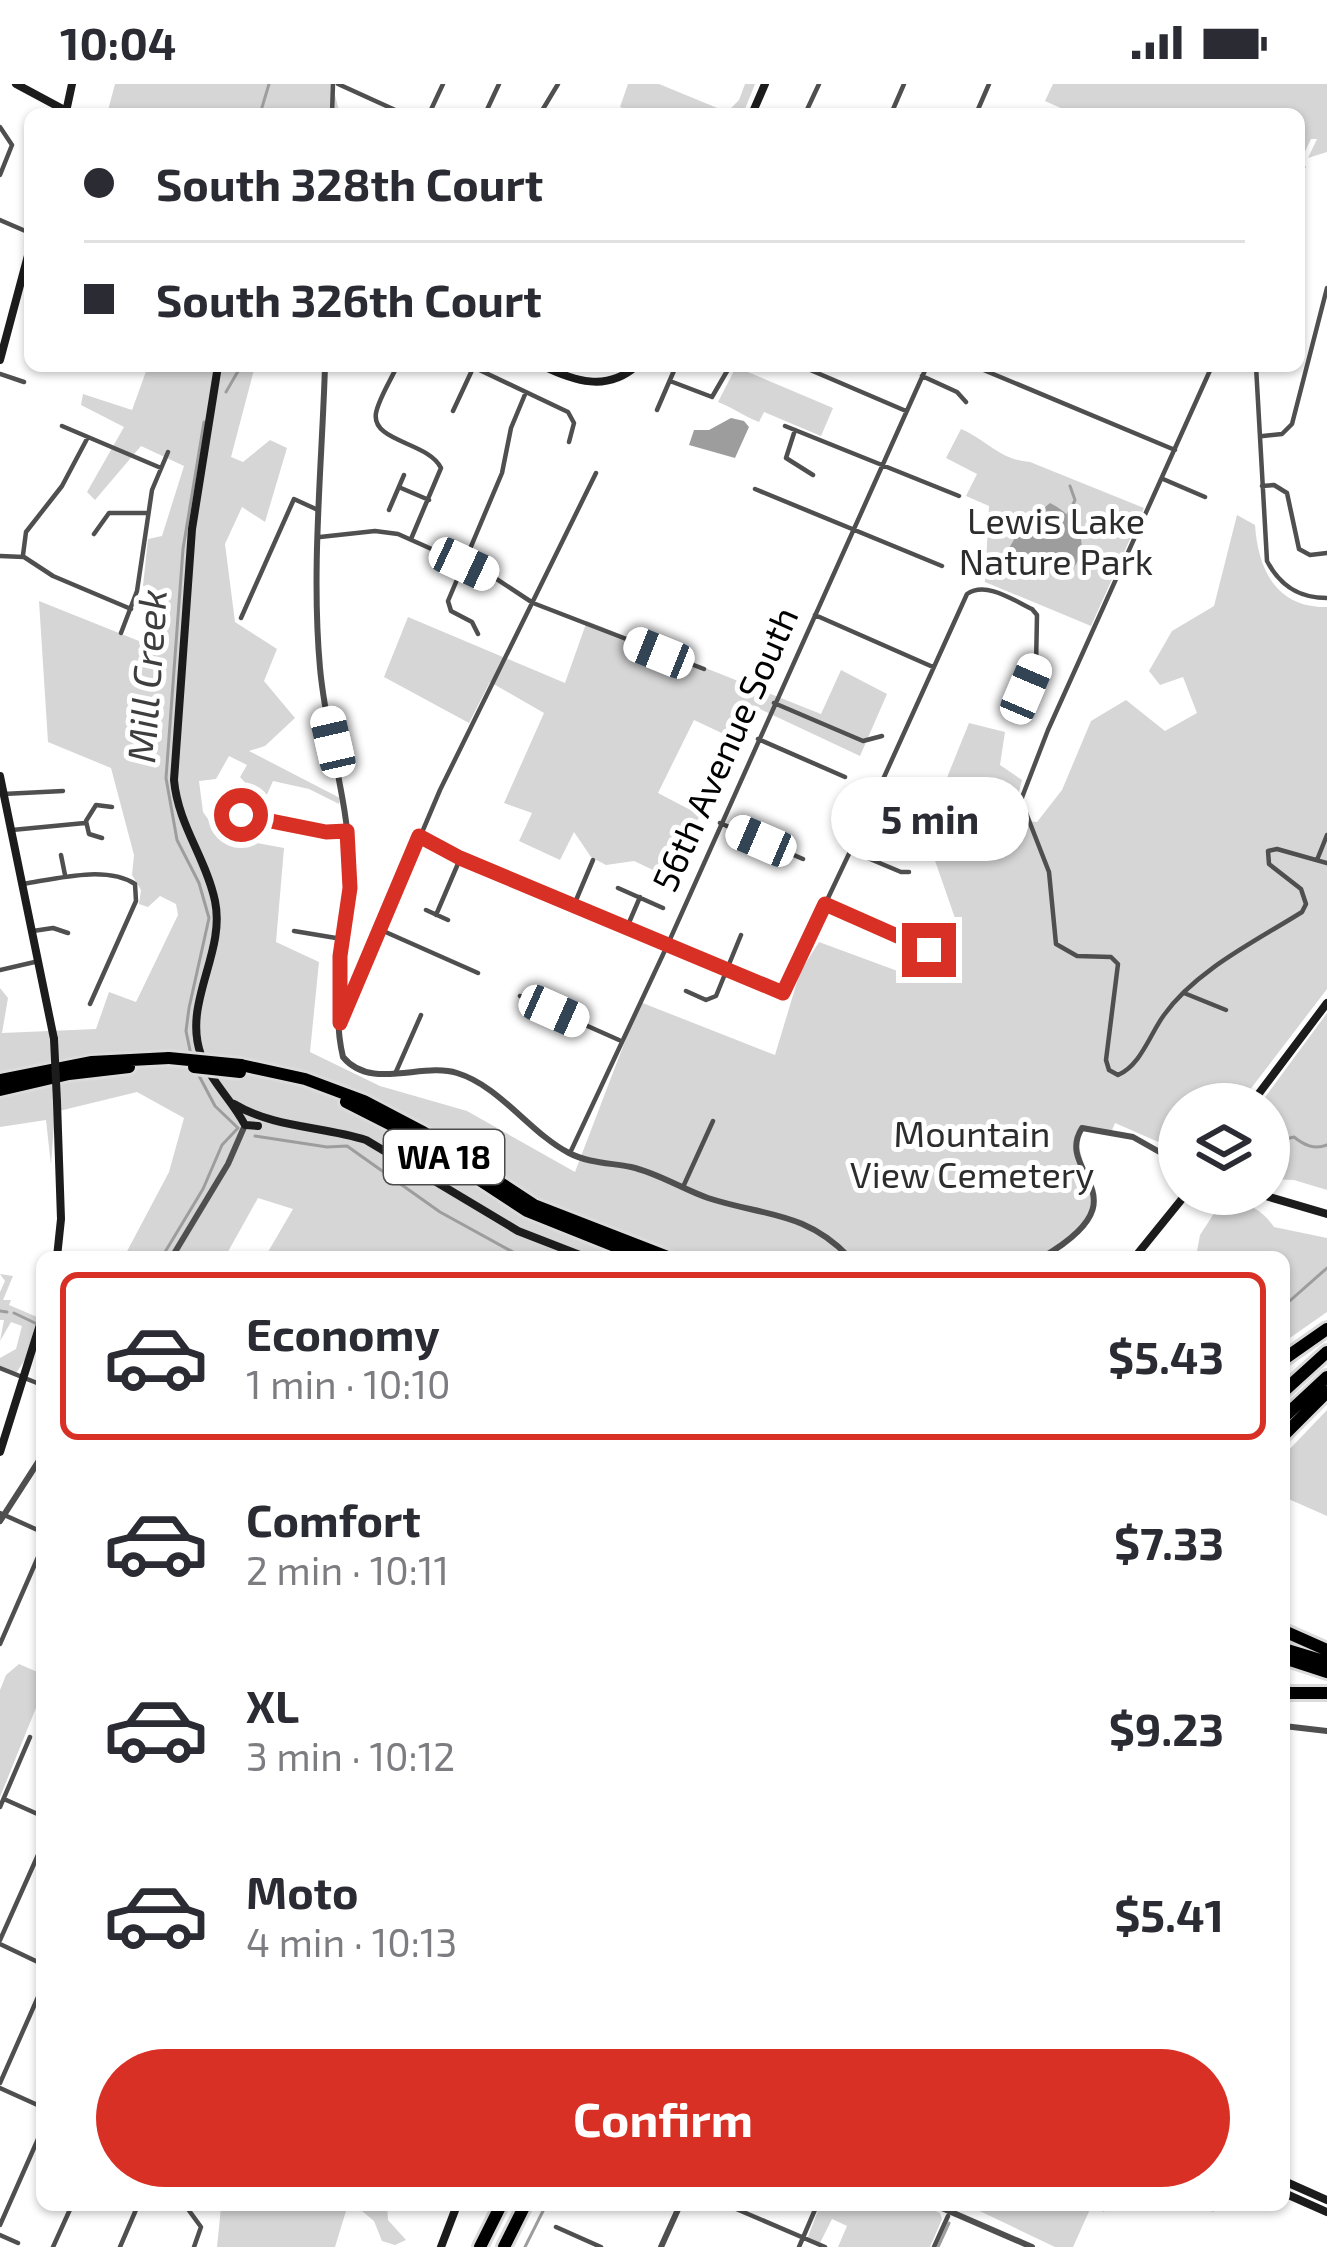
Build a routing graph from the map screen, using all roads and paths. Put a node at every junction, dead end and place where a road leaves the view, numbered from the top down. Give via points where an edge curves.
1 (16, 84) edge
2 (336, 84) edge
3 (61, 108) edge
4 (390, 108) edge
5 (0, 127) edge
6 (0, 176) edge
7 (24, 270) edge
8 (1327, 288) edge
9 (0, 360) edge
10 (217, 372) edge
11 (325, 372) edge
12 (394, 372) edge
13 (470, 372) edge
14 (485, 372) edge
15 (556, 372) edge
16 (627, 372) edge
17 (674, 372) edge
18 (727, 372) edge
19 (815, 372) edge
20 (924, 372) edge
21 (988, 372) edge
22 (1209, 372) edge
23 (1256, 372) edge
24 (0, 374) edge
25 (922, 376) junction
26 (670, 381) junction
27 (24, 382) dead end
28 (526, 392) junction
29 (966, 402) dead end
30 (657, 410) dead end
31 (453, 411) dead end
32 (906, 412) junction
33 (62, 426) dead end
34 (785, 426) dead end
35 (795, 430) junction
36 (1260, 436) junction
37 (88, 437) junction
38 (568, 442) dead end
39 (1175, 450) junction
40 (168, 452) dead end
41 (881, 467) junction
42 (161, 468) junction
43 (596, 473) dead end
44 (404, 475) dead end
45 (814, 475) dead end
46 (1162, 478) junction
47 (1262, 486) junction
48 (399, 487) junction
49 (755, 489) dead end
50 (959, 496) dead end
51 (1205, 496) dead end
52 (429, 500) junction
53 (388, 510) dead end
54 (321, 511) junction
55 (146, 513) junction
56 (852, 528) junction
57 (94, 534) dead end
58 (320, 537) junction
59 (411, 539) junction
60 (1327, 553) edge
61 (0, 556) edge
62 (24, 557) junction
63 (464, 564) junction
64 (942, 566) dead end
65 (1327, 598) edge
66 (533, 603) junction
67 (131, 609) junction
68 (815, 615) junction
69 (241, 618) dead end
70 (121, 633) dead end
71 (478, 634) dead end
72 (933, 667) junction
73 (704, 669) dead end
74 (774, 703) junction
75 (1019, 711) dead end
76 (882, 736) dead end
77 (758, 739) junction
78 (0, 776) edge
79 (845, 777) dead end
80 (63, 791) dead end
81 (3, 794) junction
82 (112, 807) dead end
83 (231, 807) dead end
84 (870, 808) dead end
85 (865, 820) dead end
86 (719, 823) junction
87 (85, 824) junction
88 (12, 830) junction
89 (347, 831) junction
90 (1327, 835) edge
91 (419, 836) junction
92 (102, 838) dead end
93 (851, 851) junction
94 (61, 855) dead end
95 (460, 858) junction
96 (803, 859) dead end
97 (593, 860) dead end
98 (1317, 860) junction
99 (1327, 863) edge
100 (590, 868) junction
101 (909, 872) dead end
102 (600, 873) dead end
103 (65, 875) junction
104 (22, 884) junction
105 (618, 888) dead end
106 (640, 897) junction
107 (825, 904) junction
108 (573, 906) junction
109 (663, 908) dead end
110 (426, 910) dead end
111 (436, 915) junction
112 (448, 920) dead end
113 (627, 927) junction
114 (382, 930) junction
115 (294, 931) dead end
116 (33, 932) junction
117 (68, 933) dead end
118 (741, 935) dead end
119 (342, 939) junction
120 (667, 946) junction
121 (929, 950) dead end
122 (39, 961) junction
123 (0, 970) edge
124 (728, 970) junction
125 (478, 973) dead end
126 (686, 992) dead end
127 (1184, 993) junction
128 (520, 997) dead end
129 (90, 1004) dead end
130 (1327, 1004) edge
131 (1226, 1010) dead end
132 (421, 1015) dead end
133 (340, 1023) junction
134 (621, 1040) junction
135 (395, 1074) junction
136 (213, 1080) junction
137 (1267, 1083) edge
138 (0, 1085) edge
139 (713, 1121) dead end
140 (252, 1124) junction
141 (1158, 1151) edge
142 (569, 1154) junction
143 (682, 1187) junction
144 (1290, 1203) edge
145 (1327, 1214) edge
146 (1169, 1215) edge
147 (57, 1251) edge
148 (176, 1251) edge
149 (570, 1251) edge
150 (639, 1251) edge
151 (842, 1251) edge
152 (1052, 1251) edge
153 (1140, 1251) edge
154 (1327, 1329) edge
155 (36, 1337) edge
156 (1327, 1350) edge
157 (1290, 1355) edge
158 (0, 1368) edge
159 (23, 1378) junction
160 (1327, 1378) edge
161 (36, 1383) edge
162 (1290, 1383) edge
163 (1327, 1392) edge
164 (1290, 1412) edge
165 (1290, 1429) edge
166 (0, 1452) edge
167 (36, 1465) edge
168 (1, 1516) edge
169 (36, 1530) edge
170 (36, 1562) edge
171 (1290, 1636) edge
172 (0, 1644) edge
173 (1290, 1651) edge
174 (1327, 1651) edge
175 (1290, 1662) edge
176 (1327, 1662) edge
177 (1327, 1673) edge
178 (1290, 1693) edge
179 (1327, 1694) edge
180 (1290, 1727) edge
181 (1327, 1731) edge
182 (30, 1737) dead end
183 (4, 1798) junction
184 (0, 1807) edge
185 (36, 1813) edge
186 (36, 1860) edge
187 (0, 1942) edge
188 (36, 1961) edge
189 (36, 2002) edge
190 (0, 2085) edge
191 (36, 2104) edge
192 (36, 2144) edge
193 (1290, 2184) edge
194 (1290, 2196) edge
195 (1327, 2200) edge
196 (69, 2211) edge
197 (135, 2211) edge
198 (189, 2211) edge
199 (455, 2211) edge
200 (494, 2211) edge
201 (522, 2211) edge
202 (677, 2211) edge
203 (741, 2211) edge
204 (814, 2211) edge
205 (952, 2211) edge
206 (1327, 2212) edge
207 (0, 2225) edge
208 (556, 2227) dead end
209 (0, 2235) edge
210 (803, 2238) junction
211 (18, 2243) dead end
212 (1029, 2246) edge
213 (53, 2247) edge
214 (120, 2247) edge
215 (194, 2247) edge
216 (441, 2247) edge
217 (477, 2247) edge
218 (504, 2247) edge
219 (601, 2247) edge
220 (661, 2247) edge
221 (799, 2247) edge
222 (825, 2247) edge
223 (934, 2247) edge

1 - 3 main road
2 - 4 street
5 - 6 street via 11,146
7 - 9 main road
8 - 36 street via 1292,424
10 - 136 main road via 192,529 174,780 178,812 217,905 196,1023
11 - 54 street
12 - 52 street via 377,423 439,462
13 - 31 street
14 - 28 street
15 - 16 main road via 595,383
17 - 26 street
18 - 26 street via 712,397
19 - 32 street
20 - 25 street, 56th Avenue South
21 - 39 street
22 - 39 street
23 - 36 street
24 - 27 street
25 - 29 street
25 - 32 street, 56th Avenue South
26 - 30 street
28 - 38 street via 568,412
28 - 63 street
32 - 41 street, 56th Avenue South
33 - 37 street
34 - 35 street
35 - 41 street
35 - 45 street via 786,458
36 - 47 street
37 - 42 street
37 - 62 street via 26,532
39 - 46 street
40 - 42 street
41 - 50 street
41 - 56 street, 56th Avenue South
42 - 55 street
43 - 66 street
44 - 48 street
46 - 51 street
46 - 127 street via 1021,806 1047,863 1056,944 1118,964 1110,1072 1130,1068
47 - 60 street via 1288,493 1299,549
47 - 65 street via 1270,568 1294,591
48 - 52 street
48 - 53 street
49 - 56 street
52 - 59 street
54 - 58 street
54 - 69 street via 294,499
55 - 57 street via 110,513
55 - 67 street
56 - 64 street
56 - 68 street, 56th Avenue South
58 - 59 street via 383,531
58 - 89 street via 320,669
59 - 63 street
61 - 62 street
62 - 67 street
63 - 66 street
63 - 71 street via 447,605
66 - 73 street
66 - 91 street
67 - 70 street
68 - 72 street
68 - 74 street, 56th Avenue South
72 - 75 street via 973,589 1036,611 1036,666
72 - 84 street
74 - 76 street via 862,741
74 - 77 street, 56th Avenue South
77 - 79 street
77 - 86 street, 56th Avenue South
78 - 81 main road
80 - 81 street
81 - 88 main road
82 - 87 street via 96,805
83 - 89 street via 243,816
85 - 93 street
86 - 96 street
86 - 120 street, 56th Avenue South
87 - 88 street
87 - 92 street
88 - 104 main road
89 - 119 street
90 - 98 street
91 - 95 street
91 - 114 street
93 - 101 street
93 - 107 street
94 - 103 street
95 - 108 street
95 - 111 street
97 - 100 street
98 - 99 street
98 - 127 street via 1271,848 1274,870 1301,889 1306,904
100 - 102 street
100 - 108 street
103 - 104 street
103 - 129 street via 125,878 137,898
104 - 116 main road
105 - 106 street
106 - 109 street
106 - 113 street
107 - 121 street
107 - 124 street via 783,993
108 - 113 street
110 - 111 street
111 - 112 street
113 - 120 street
114 - 125 street
114 - 133 street
115 - 119 street
116 - 117 street
116 - 122 main road
118 - 124 street
119 - 133 street
120 - 124 street
120 - 134 street, 56th Avenue South
122 - 123 street
122 - 147 main road, bridge via 54,1039
124 - 126 street via 712,999
127 - 131 street
128 - 134 street
130 - 137 main road
132 - 135 street
133 - 135 street via 348,1064
134 - 142 street, 56th Avenue South
135 - 142 street via 465,1076
136 - 140 main road
136 - 140 main road
138 - 150 highway, WA 18, bridge via 169,1062 241,1068 355,1106 527,1211
139 - 143 street
140 - 148 street
140 - 149 main road via 366,1140 518,1231
141 - 152 street via 1082,1128 1077,1144 1094,1213
142 - 143 street
143 - 151 street via 788,1216
144 - 145 main road
146 - 153 main road
154 - 157 highway
155 - 159 main road
156 - 162 highway
158 - 159 street
159 - 161 street
159 - 166 main road
160 - 164 highway
163 - 165 highway
167 - 168 street
168 - 169 street
170 - 172 street
171 - 174 highway
173 - 176 highway
175 - 177 highway
178 - 179 highway
180 - 181 street
182 - 183 street
183 - 184 street
183 - 185 street
186 - 187 street
187 - 188 street
189 - 190 street
190 - 191 street
192 - 207 street
193 - 195 main road
194 - 206 main road
196 - 213 street
197 - 214 street
198 - 215 street via 201,2231
199 - 216 main road
200 - 217 highway
201 - 218 highway
202 - 220 street
203 - 210 street
204 - 210 street
205 - 212 street
205 - 223 street
208 - 219 street
209 - 211 street
210 - 221 street
210 - 222 street

